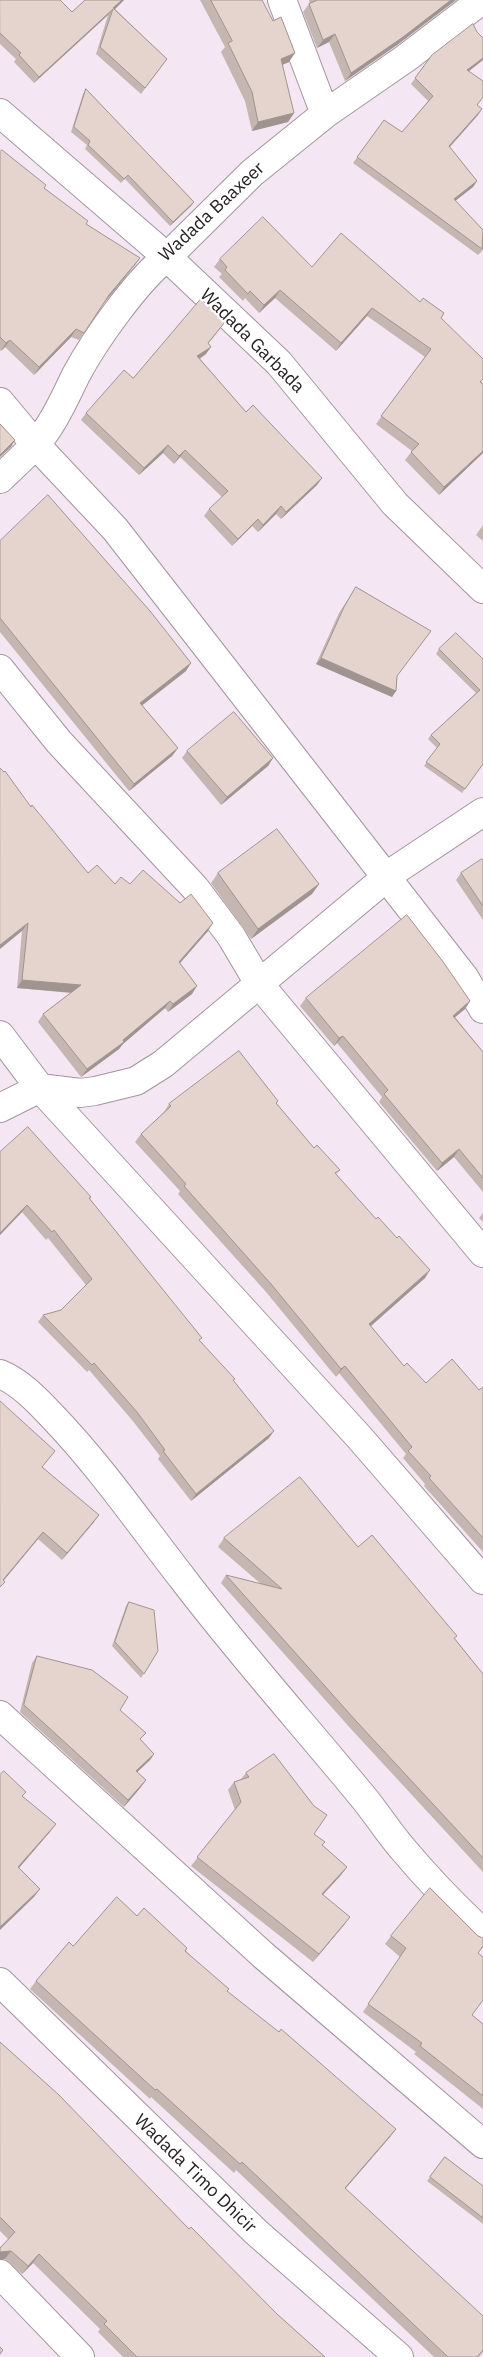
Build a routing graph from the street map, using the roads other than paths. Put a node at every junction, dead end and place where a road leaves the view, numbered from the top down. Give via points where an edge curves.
1 (282, 0) edge
2 (482, 0) edge
3 (0, 113) edge
4 (325, 114) junction
5 (167, 257) junction
6 (0, 402) edge
7 (35, 444) junction
8 (0, 479) edge
9 (483, 589) edge
10 (0, 669) edge
11 (483, 812) edge
12 (387, 878) junction
13 (260, 985) junction
14 (483, 1009) edge
15 (0, 1035) edge
16 (40, 1088) junction
17 (0, 1108) edge
18 (483, 1253) edge
19 (0, 1374) edge
20 (483, 1580) edge
21 (0, 1715) edge
22 (483, 1933) edge
23 (0, 1982) edge
24 (483, 2144) edge
25 (0, 2274) edge
26 (80, 2357) edge
27 (399, 2357) edge

1 - 4 street
2 - 4 street, Wadada Baaxeer
3 - 5 street, Wadada Garbada
4 - 5 street, Wadada Baaxeer via 252,173
5 - 7 street, Wadada Baaxeer via 152,268 114,317
5 - 9 street, Wadada Garbada via 279,363 395,504
6 - 7 street
7 - 8 street, Wadada Baaxeer
7 - 12 street via 115,529
10 - 13 street via 59,742 195,888 231,936
11 - 12 street
12 - 13 street
12 - 14 street via 464,977
13 - 16 street via 163,1064 136,1081 80,1093
13 - 18 street
15 - 16 street
16 - 17 street
16 - 20 street via 359,1437
19 - 22 street via 36,1400 73,1438 183,1580 401,1847
21 - 24 street via 263,1955
23 - 27 street, Wadada Timo Dhicir via 256,2232
25 - 26 street

